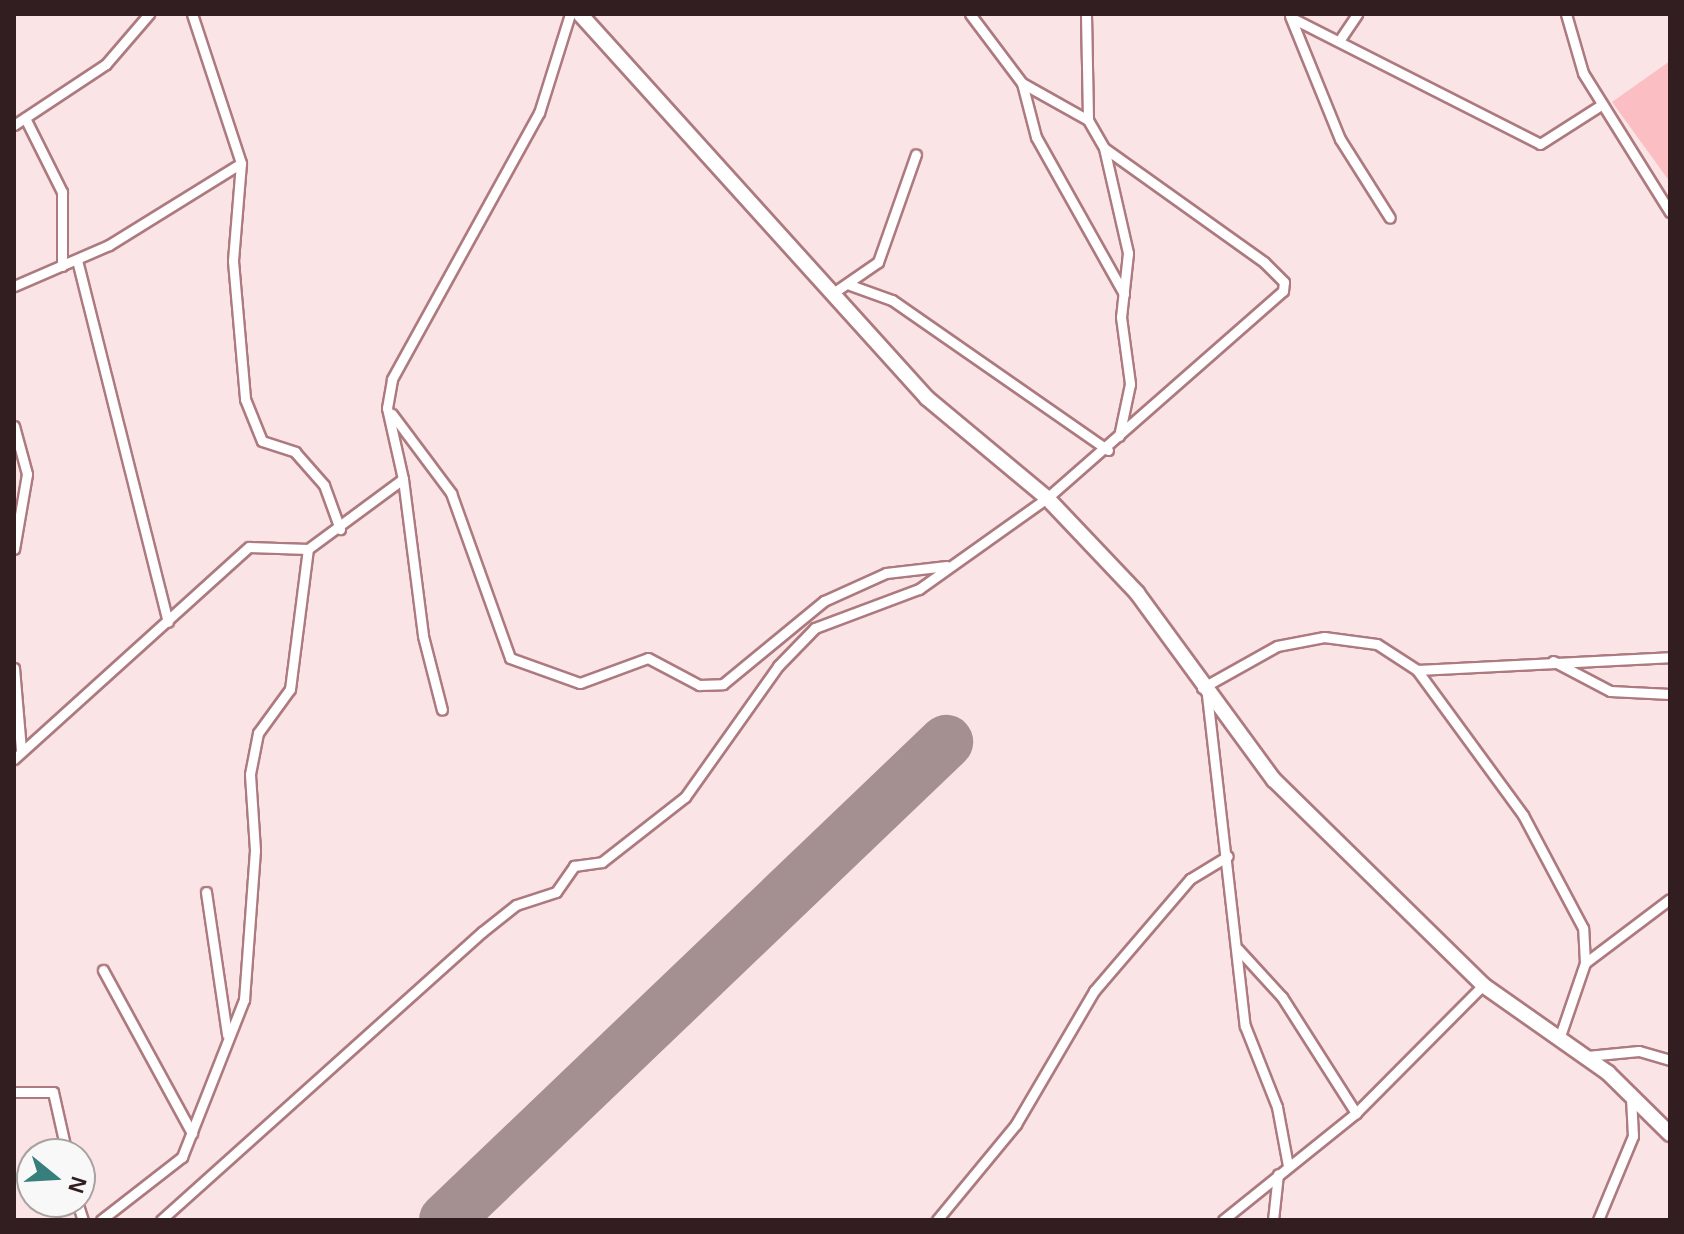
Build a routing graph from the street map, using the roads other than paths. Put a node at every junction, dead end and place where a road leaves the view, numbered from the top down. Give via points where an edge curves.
1 (149, 14) edge
2 (192, 14) edge
3 (570, 14) edge
4 (580, 14) edge
5 (970, 14) edge
6 (1086, 14) edge
7 (1357, 14) edge
8 (1566, 14) edge
9 (1290, 16) edge
10 (1341, 38) junction
11 (1022, 83) junction
12 (1601, 105) junction
13 (25, 118) junction
14 (1088, 120) junction
15 (14, 125) edge
16 (1104, 148) junction
17 (916, 154) dead end
18 (241, 163) junction
19 (1668, 207) edge
20 (1390, 218) dead end
21 (77, 260) junction
22 (62, 266) junction
23 (14, 286) edge
24 (843, 288) junction
25 (1124, 295) junction
26 (387, 408) junction
27 (14, 426) edge
28 (1119, 436) junction
29 (1108, 450) junction
30 (403, 479) junction
31 (1047, 498) junction
32 (340, 529) junction
33 (14, 549) edge
34 (308, 549) junction
35 (947, 566) junction
36 (168, 622) junction
37 (1670, 657) edge
38 (1550, 660) junction
39 (14, 668) edge
40 (1417, 670) junction
41 (1205, 691) junction
42 (1670, 694) edge
43 (442, 710) dead end
44 (21, 750) junction
45 (14, 759) edge
46 (1228, 856) junction
47 (206, 892) dead end
48 (1670, 899) edge
49 (1238, 949) junction
50 (1585, 963) junction
51 (103, 970) dead end
52 (1483, 985) junction
53 (227, 1034) junction
54 (1559, 1039) junction
55 (1587, 1056) junction
56 (1670, 1060) edge
57 (14, 1092) edge
58 (1631, 1100) junction
59 (1356, 1113) junction
60 (192, 1133) junction
61 (1670, 1134) edge
62 (63, 1138) edge
63 (1288, 1166) junction
64 (1278, 1174) junction
65 (101, 1220) edge
66 (161, 1220) edge
67 (937, 1220) edge
68 (1223, 1220) edge
69 (1273, 1220) edge
70 (1598, 1220) edge

1 - 13 street via 106,64
2 - 18 street
3 - 26 street via 539,113 392,379
4 - 24 street
5 - 11 street
6 - 14 street
7 - 10 street
8 - 12 street
9 - 10 street
9 - 20 street via 1340,139
10 - 12 street via 1540,144
11 - 14 street
11 - 25 street via 1036,137
12 - 19 street
13 - 15 street
13 - 22 street via 62,192
14 - 16 street
16 - 25 street via 1125,231
16 - 28 street via 1264,262 1285,286
17 - 24 street via 878,262
18 - 21 street
18 - 32 street via 233,261 245,399 262,441 295,452 324,485
21 - 22 street
21 - 36 street
22 - 23 street
24 - 29 street via 892,300
24 - 31 street via 927,398
25 - 28 street via 1130,384
26 - 30 street
26 - 35 street via 451,493 510,658 580,683 652,658 699,685 723,684 824,601 886,573
27 - 33 street via 27,474
28 - 29 street
29 - 31 street
30 - 32 street
30 - 43 street via 423,636
31 - 35 street
31 - 41 street via 1137,593
32 - 34 street
34 - 36 street via 249,547
34 - 53 street via 290,689 258,733 250,774 255,850 245,990
35 - 66 street via 881,608 815,628 778,666 685,797 602,862 574,866 556,892 516,905 482,932
36 - 44 street
37 - 38 street
38 - 40 street
38 - 42 street via 1610,691
39 - 44 street
40 - 41 street via 1377,644 1324,637 1277,646
40 - 50 street via 1555,868 1583,928
41 - 46 street
41 - 52 street via 1274,780
44 - 45 street
46 - 49 street
46 - 67 street via 1190,879 1094,991 1016,1124
47 - 53 street
48 - 50 street
49 - 59 street via 1282,997
49 - 63 street via 1245,1026 1277,1107
50 - 54 street
51 - 60 street
52 - 54 street
52 - 59 street
53 - 60 street
54 - 55 street
55 - 56 street via 1639,1051
55 - 58 street
57 - 62 street via 53,1092
58 - 61 street
58 - 70 street via 1633,1136
59 - 63 street
60 - 65 street via 176,1164
63 - 64 street
64 - 68 street
64 - 69 street

